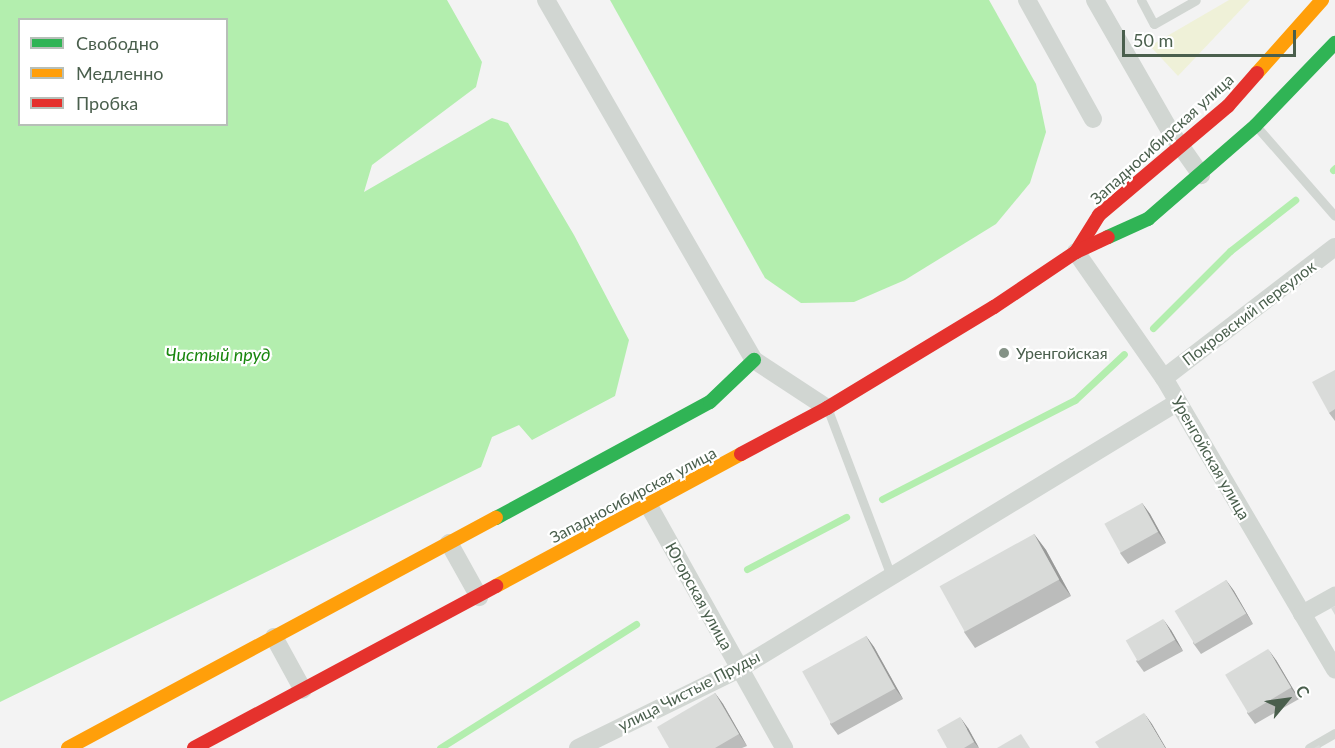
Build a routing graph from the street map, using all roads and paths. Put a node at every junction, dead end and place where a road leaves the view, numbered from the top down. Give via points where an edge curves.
1 (546, 0) edge
2 (1027, 0) edge
3 (1095, 0) edge
4 (1141, 0) edge
5 (1196, 0) edge
6 (1322, 0) edge
7 (1335, 43) edge
8 (1093, 119) dead end
9 (1256, 125) junction
10 (1179, 146) junction
11 (1201, 174) junction
12 (1335, 216) edge
13 (1335, 247) edge
14 (1076, 252) junction
15 (754, 360) junction
16 (1164, 378) junction
17 (1178, 402) junction
18 (827, 408) junction
19 (649, 506) junction
20 (449, 543) junction
21 (891, 576) junction
22 (1335, 596) edge
23 (478, 597) junction
24 (1302, 614) junction
25 (274, 637) junction
26 (739, 669) junction
27 (1335, 670) edge
28 (303, 690) junction
29 (1335, 733) edge
30 (75, 746) edge
31 (194, 748) edge
32 (578, 748) edge
33 (784, 748) edge
34 (1309, 748) edge

1 - 15 street
2 - 8 street
3 - 10 street
4 - 5 lane via 1154,24
6 - 10 main road, Западносибирская улица via 1228,106
7 - 9 main road, Западносибирская улица
9 - 11 main road, Западносибирская улица
9 - 12 lane
10 - 11 street
10 - 14 main road, Западносибирская улица via 1099,215
11 - 14 main road, Западносибирская улица via 1148,219
13 - 16 street, Покровский переулок
14 - 16 street, Уренгойская улица
14 - 18 main road, Западносибирская улица via 994,307
15 - 18 street
15 - 20 main road via 710,402
16 - 17 street, Уренгойская улица
17 - 21 street, улица Чистые Пруды
17 - 24 street, Уренгойская улица
18 - 19 main road, Западносибирская улица
18 - 21 lane
19 - 23 main road, Западносибирская улица
19 - 26 street, Югорская улица
20 - 23 street
20 - 25 main road
21 - 26 street, улица Чистые Пруды
22 - 24 street
23 - 28 main road, Западносибирская улица
24 - 27 street, Уренгойская улица
25 - 28 street
25 - 30 main road
26 - 32 street, улица Чистые Пруды
26 - 33 street, Югорская улица
28 - 31 main road, Западносибирская улица
29 - 34 lane

